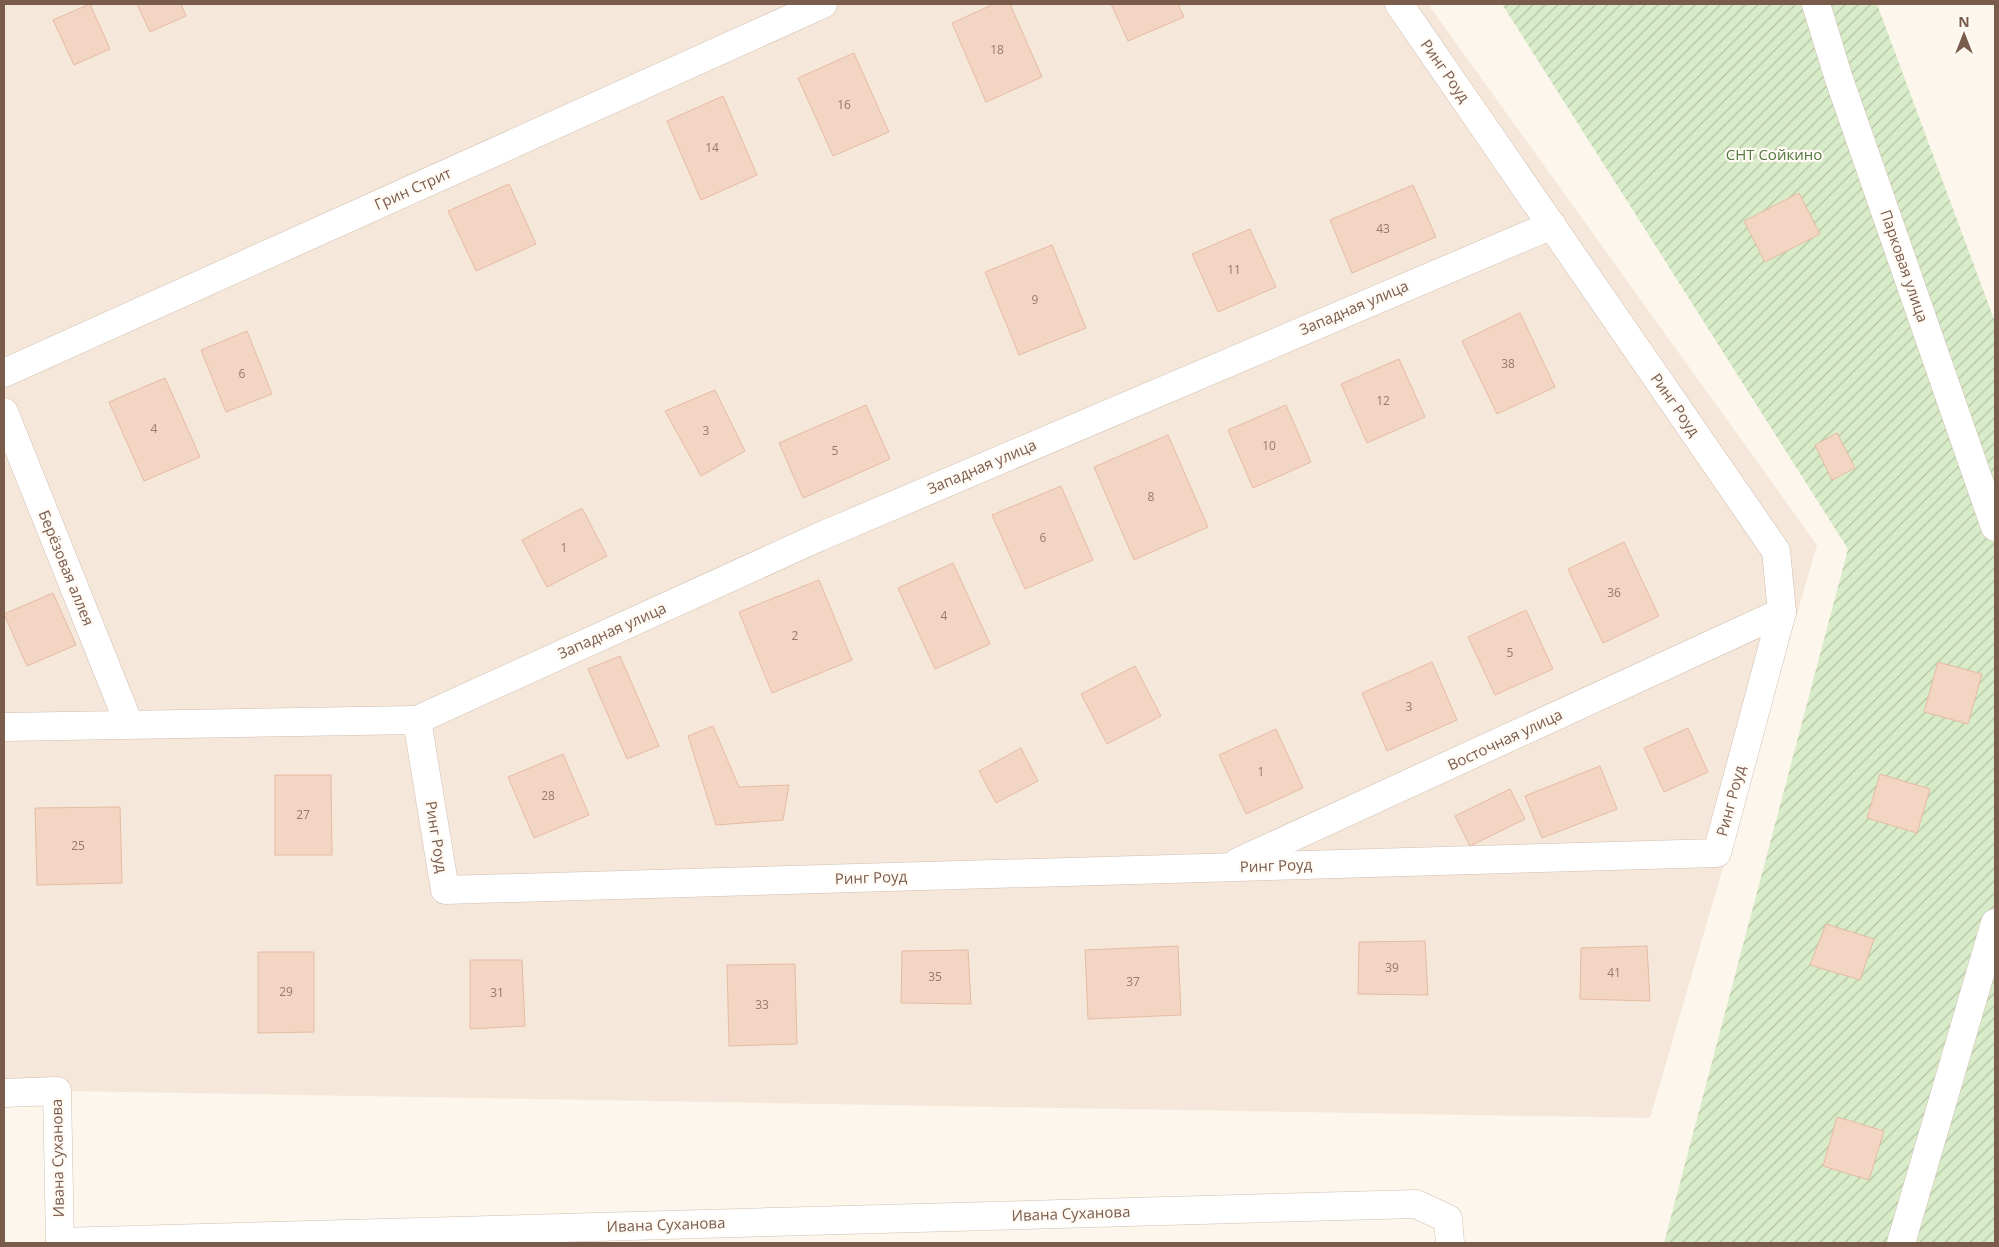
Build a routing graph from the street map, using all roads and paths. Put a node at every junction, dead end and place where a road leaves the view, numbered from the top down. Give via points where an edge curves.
1 (823, 4) edge
2 (1399, 4) edge
3 (1816, 4) edge
4 (1552, 225) junction
5 (4, 373) edge
6 (4, 412) edge
7 (1995, 527) edge
8 (1782, 612) junction
9 (417, 720) junction
10 (129, 724) junction
11 (4, 727) edge
12 (1227, 867) junction
13 (1995, 923) edge
14 (4, 1093) edge
15 (60, 1243) edge
16 (1450, 1243) edge
17 (1901, 1243) edge

1 - 5 street, Грин Стрит
2 - 4 street, Ринг Роуд
3 - 7 street, Парковая улица via 1838,76
4 - 8 street, Ринг Роуд via 1776,550
4 - 9 street, Западная улица via 819,537
6 - 10 street, Берёзовая аллея
8 - 12 street, Восточная улица
8 - 12 street, Ринг Роуд via 1717,854
9 - 10 street
9 - 12 street, Ринг Роуд via 445,890
10 - 11 street
13 - 17 street
14 - 15 street, Ивана Суханова via 57,1091
15 - 16 street, Ивана Суханова via 1416,1204 1448,1219

